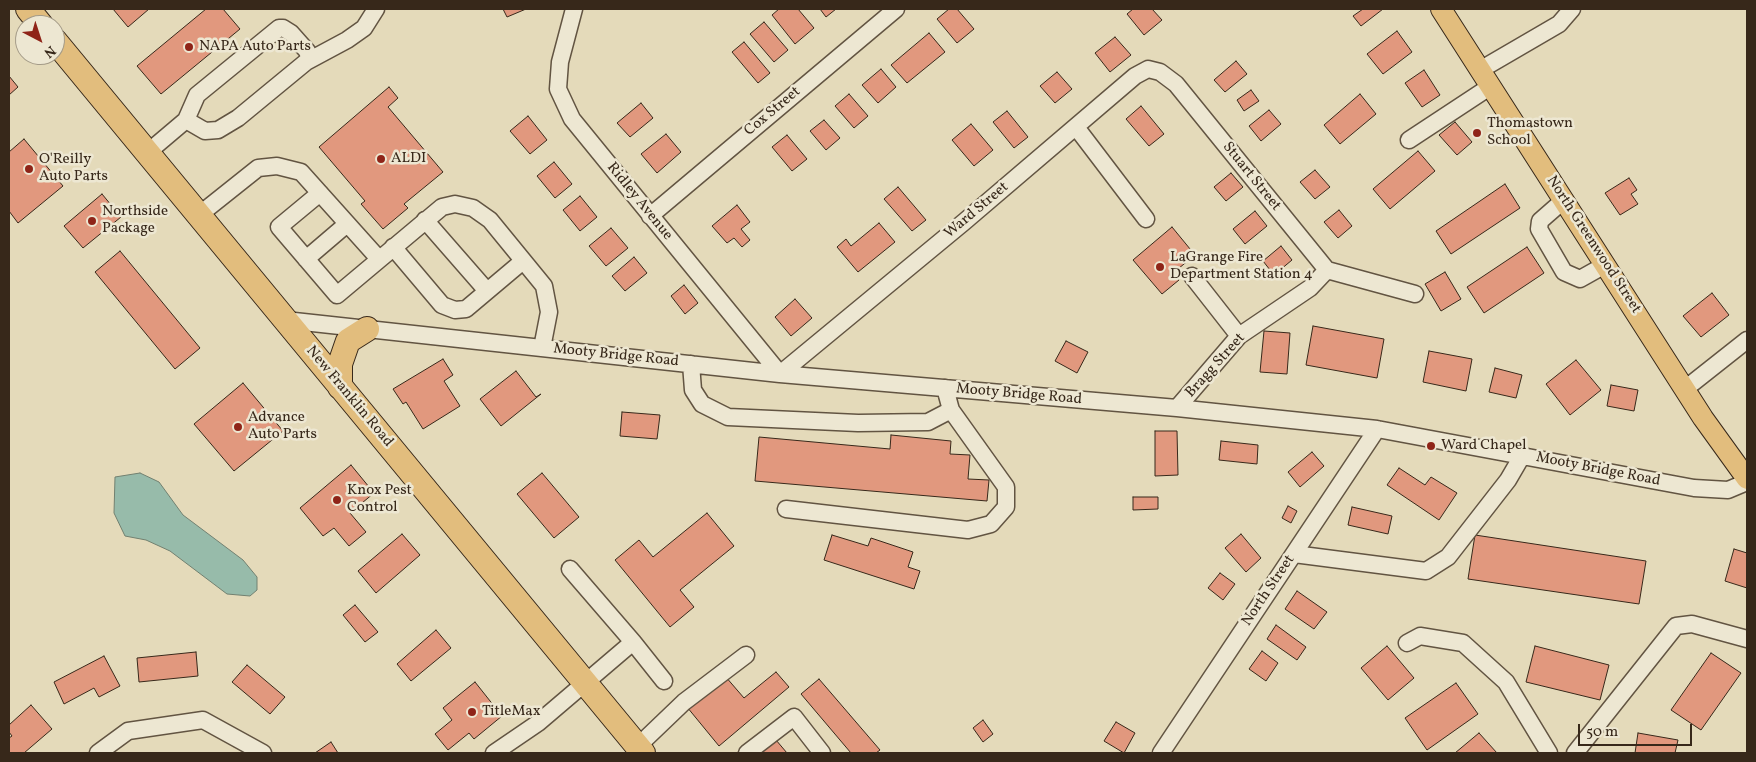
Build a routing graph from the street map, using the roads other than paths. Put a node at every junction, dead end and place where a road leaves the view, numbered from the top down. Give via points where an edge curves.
1 (376, 9) edge
2 (574, 9) edge
3 (896, 9) edge
4 (1441, 9) edge
5 (1572, 9) edge
6 (65, 53) edge
7 (306, 62) junction
8 (1486, 78) junction
9 (1176, 84) joint
10 (186, 120) junction
11 (1076, 126) junction
12 (1409, 140) dead end
13 (147, 153) junction
14 (320, 193) junction
15 (1564, 200) junction
16 (199, 216) junction
17 (650, 216) junction
18 (1146, 219) dead end
19 (426, 220) junction
20 (347, 224) junction
21 (393, 247) junction
22 (306, 259) junction
23 (379, 259) junction
24 (523, 260) junction
25 (1605, 265) junction
26 (1327, 270) junction
27 (1192, 276) dead end
28 (486, 292) junction
29 (1415, 294) dead end
30 (285, 320) junction
31 (367, 329) junction
32 (1239, 336) junction
33 (1747, 340) edge
34 (542, 348) junction
35 (691, 364) junction
36 (780, 374) junction
37 (340, 387) junction
38 (945, 388) junction
39 (1685, 389) junction
40 (1177, 408) junction
41 (951, 410) junction
42 (1378, 429) junction
43 (1522, 456) junction
44 (1747, 480) edge
45 (786, 509) dead end
46 (1294, 554) junction
47 (570, 569) dead end
48 (1747, 638) edge
49 (633, 642) junction
50 (1407, 643) dead end
51 (746, 655) dead end
52 (664, 681) dead end
53 (586, 684) junction
54 (640, 750) edge
55 (98, 753) edge
56 (263, 753) edge
57 (494, 753) edge
58 (747, 753) edge
59 (822, 753) edge
60 (1161, 753) edge
61 (1549, 753) edge
62 (1575, 753) edge

1 - 7 street via 364,28
2 - 17 street, Ridley Avenue via 560,62 558,89 572,120
3 - 17 street, Cox Street
4 - 8 main road, North Greenwood Street
5 - 8 street via 1559,24
6 - 13 highway, New Franklin Road
7 - 10 street via 238,118 218,130 205,131
7 - 10 street via 309,57 307,51 291,32 279,28 197,95
8 - 12 street
8 - 15 main road, North Greenwood Street
9 - 11 street, Ward Street via 1160,72 1148,69 1135,76
9 - 26 street, Stuart Street
10 - 13 street
11 - 18 street
11 - 36 street, Ward Street
13 - 16 highway, New Franklin Road
14 - 16 street via 301,172 277,166 258,168
14 - 20 street
14 - 22 street via 279,227
15 - 25 main road, North Greenwood Street
15 - 25 street via 1540,222 1539,229 1564,272 1580,279
16 - 30 highway, New Franklin Road
17 - 36 street, Ridley Avenue
19 - 21 street
19 - 24 street via 442,207 455,204 473,208 490,220
19 - 28 street
20 - 22 street
20 - 23 street
21 - 23 street
21 - 28 street via 442,305 455,310 466,309
22 - 23 street via 337,295
24 - 28 street
24 - 34 street via 544,286 548,298 549,312
25 - 39 main road, North Greenwood Street
26 - 29 street
26 - 32 street, Bragg Street via 1310,288
27 - 32 street
30 - 31 street, Mooty Bridge Road
30 - 37 highway, New Franklin Road
31 - 34 street, Mooty Bridge Road
31 - 37 highway via 348,340 340,364
32 - 40 street, Bragg Street
33 - 39 street
34 - 35 street, Mooty Bridge Road
35 - 36 street, Mooty Bridge Road
35 - 41 street via 693,390 702,404 728,417 858,423 928,422
36 - 38 street, Mooty Bridge Road
37 - 53 highway, New Franklin Road
38 - 40 street, Mooty Bridge Road
38 - 41 street
39 - 44 main road, North Greenwood Street
40 - 42 street, Mooty Bridge Road
41 - 45 street via 1006,487 1006,507 991,524 968,530
42 - 43 street, Mooty Bridge Road
42 - 46 street, North Street
43 - 44 street, Mooty Bridge Road via 1694,488 1728,490
43 - 46 street via 1508,480 1448,557 1426,572
46 - 60 street, North Street
47 - 49 street
48 - 62 street via 1692,624 1676,626
49 - 52 street
49 - 53 street
50 - 61 street via 1420,636 1464,643 1506,682
51 - 54 street via 684,702
53 - 54 highway, New Franklin Road
53 - 57 street
55 - 56 street via 128,731 203,720
58 - 59 street via 794,717

